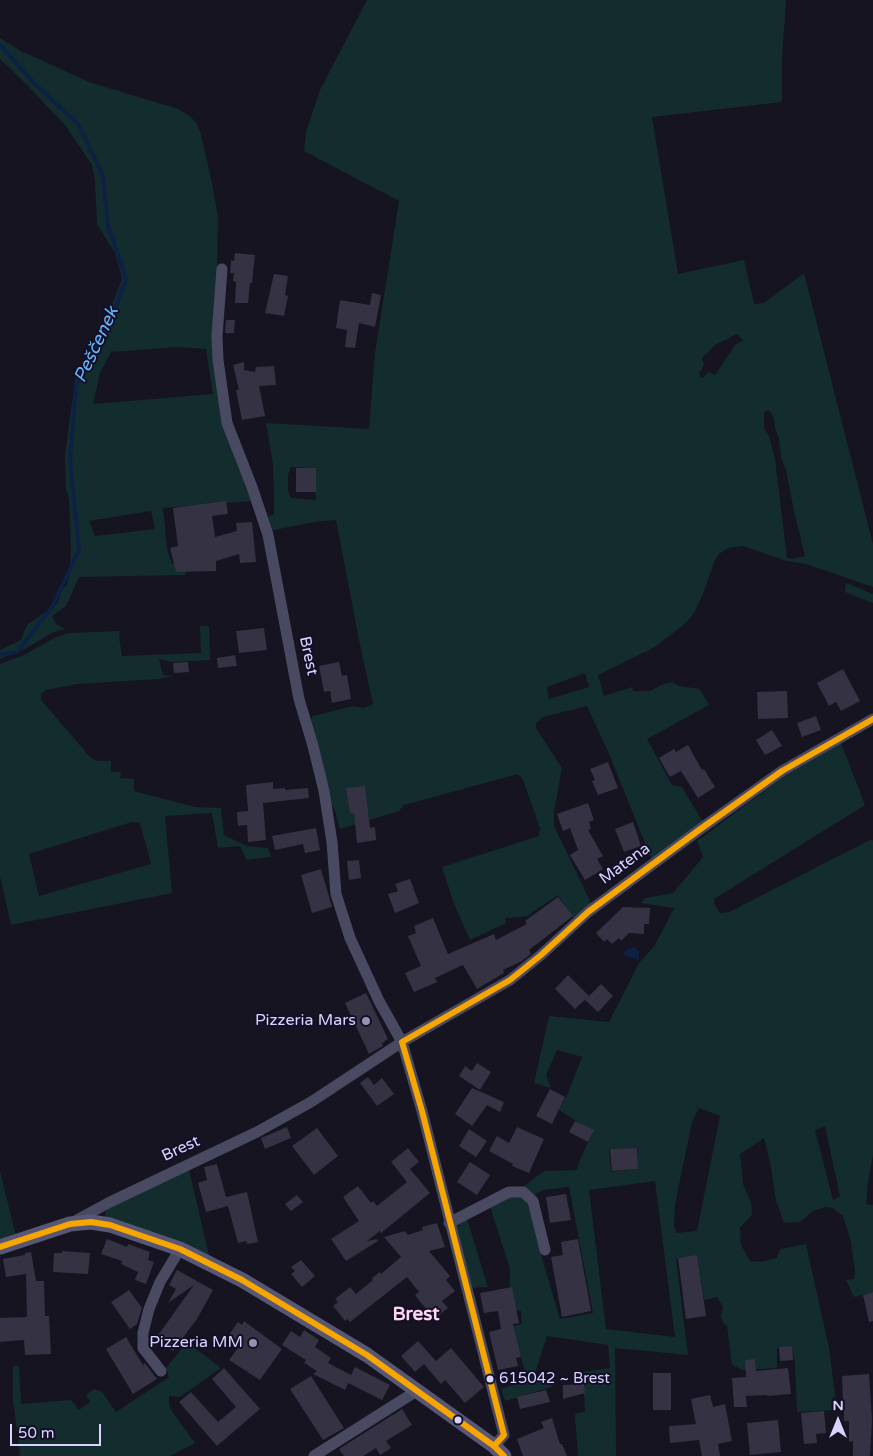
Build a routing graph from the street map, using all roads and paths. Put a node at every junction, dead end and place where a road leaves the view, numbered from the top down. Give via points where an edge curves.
1 (222, 269) dead end
2 (873, 718) edge
3 (402, 1042) junction
4 (449, 1223) junction
5 (70, 1224) junction
6 (0, 1247) edge
7 (180, 1249) junction
8 (545, 1250) dead end
9 (161, 1371) dead end
10 (418, 1390) junction
11 (499, 1451) edge
12 (314, 1456) edge

1 - 3 street, Brest via 217,336 227,423 268,535 299,699 324,791 336,894 350,938
2 - 3 street, Matena via 782,771 699,830 588,912 510,980
3 - 4 street, Brest
3 - 5 street, Brest via 311,1102
4 - 8 street via 508,1192 524,1192 533,1201
4 - 11 street, Brest via 504,1435
5 - 6 street
5 - 7 street, Brest via 91,1222 110,1225
7 - 9 street via 160,1282 143,1332 143,1348
7 - 10 street, Brest via 242,1280 324,1328
10 - 11 street, Brest
10 - 12 street

